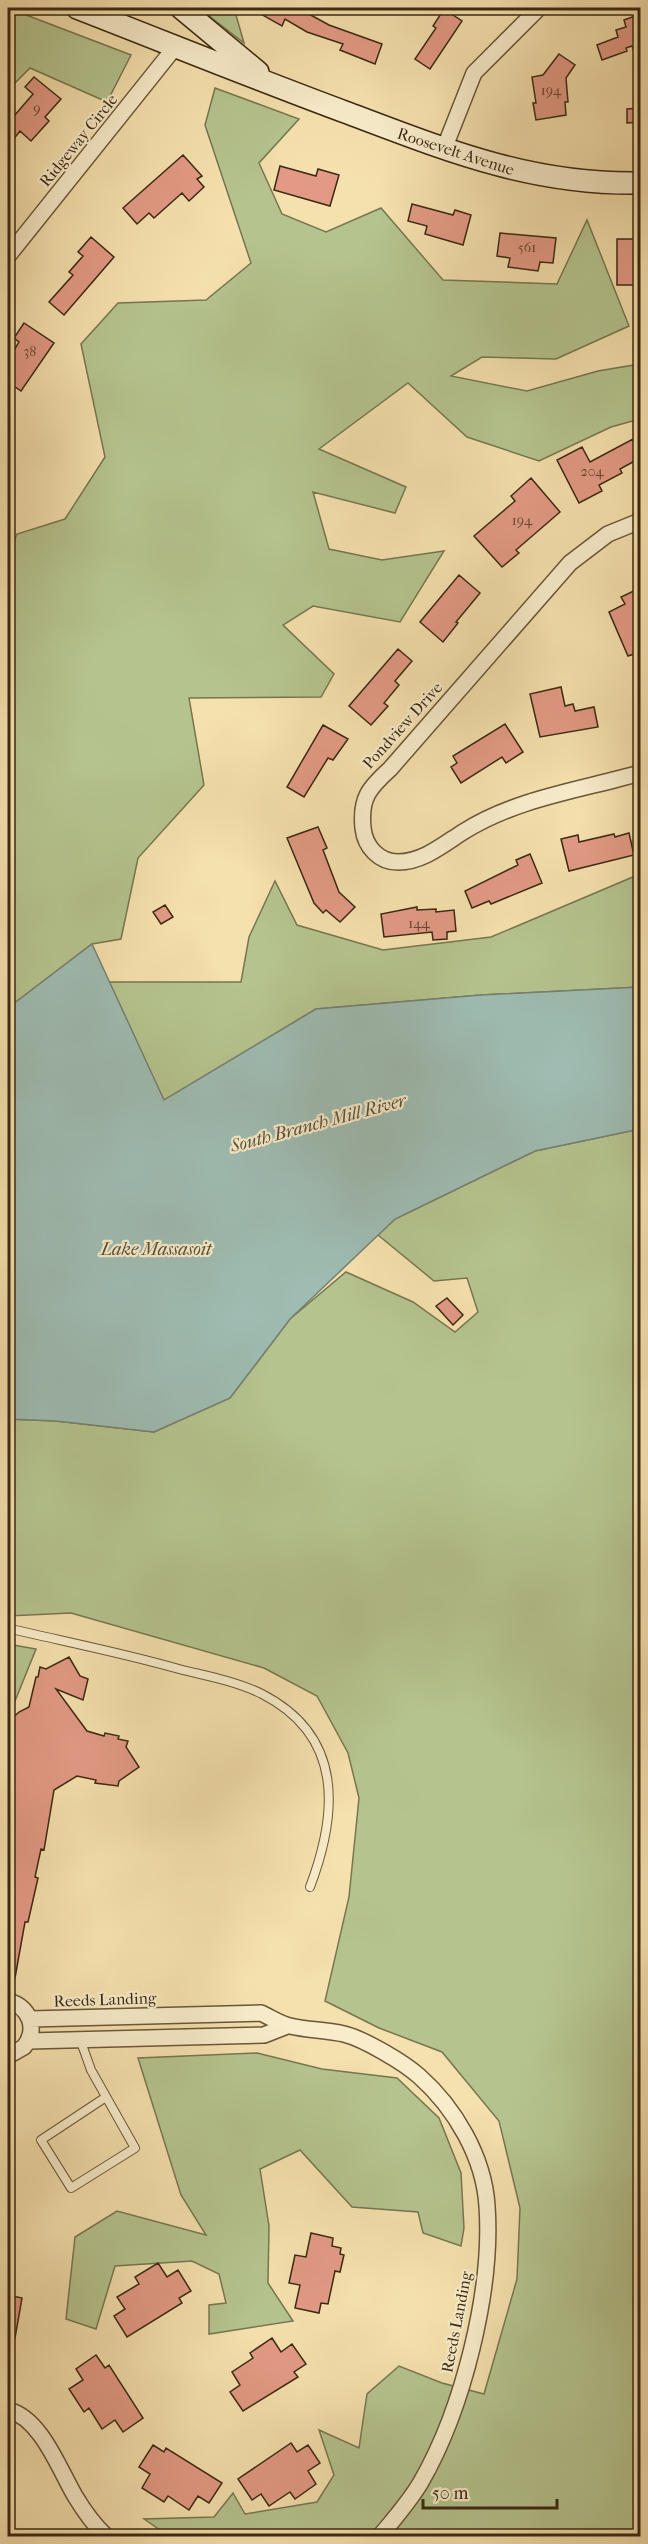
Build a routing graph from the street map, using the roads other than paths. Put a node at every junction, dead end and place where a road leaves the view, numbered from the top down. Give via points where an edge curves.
1 (77, 8) edge
2 (181, 8) edge
3 (539, 8) edge
4 (176, 46) junction
5 (278, 87) junction
6 (444, 149) junction
7 (640, 183) edge
8 (8, 256) edge
9 (640, 520) edge
10 (640, 773) edge
11 (10, 1629) dead end
12 (310, 1887) dead end
13 (8, 2001) edge
14 (79, 2018) junction
15 (30, 2019) junction
16 (287, 2026) junction
17 (80, 2039) junction
18 (29, 2041) junction
19 (8, 2056) edge
20 (106, 2097) junction
21 (8, 2410) edge
22 (106, 2536) edge
23 (381, 2536) edge

1 - 4 main road, Roosevelt Avenue
2 - 5 main road, Roosevelt Avenue
3 - 6 street via 474,73
4 - 5 main road, Roosevelt Avenue
4 - 8 street, Ridgeway Circle
5 - 6 main road, Roosevelt Avenue
6 - 7 main road, Roosevelt Avenue via 545,177
9 - 10 street, Pondview Drive via 608,534 570,563 373,784 364,801 364,836 373,851 387,861 414,860 506,811
11 - 12 lane via 243,1686 269,1698 298,1720 320,1754 330,1802 328,1831
13 - 15 street via 21,2007
14 - 15 street, Reeds Landing
14 - 16 street, Reeds Landing via 261,2013
14 - 17 street
15 - 18 street
16 - 17 street, Reeds Landing via 264,2035
16 - 23 street, Reeds Landing via 345,2034 398,2060 418,2076 438,2096 470,2143 487,2205 483,2293 462,2386 421,2483
17 - 18 street, Reeds Landing
17 - 20 lane via 90,2070
18 - 19 street via 19,2052
20 - 20 lane via 135,2148 71,2188 41,2140
21 - 22 street via 43,2439 82,2506

